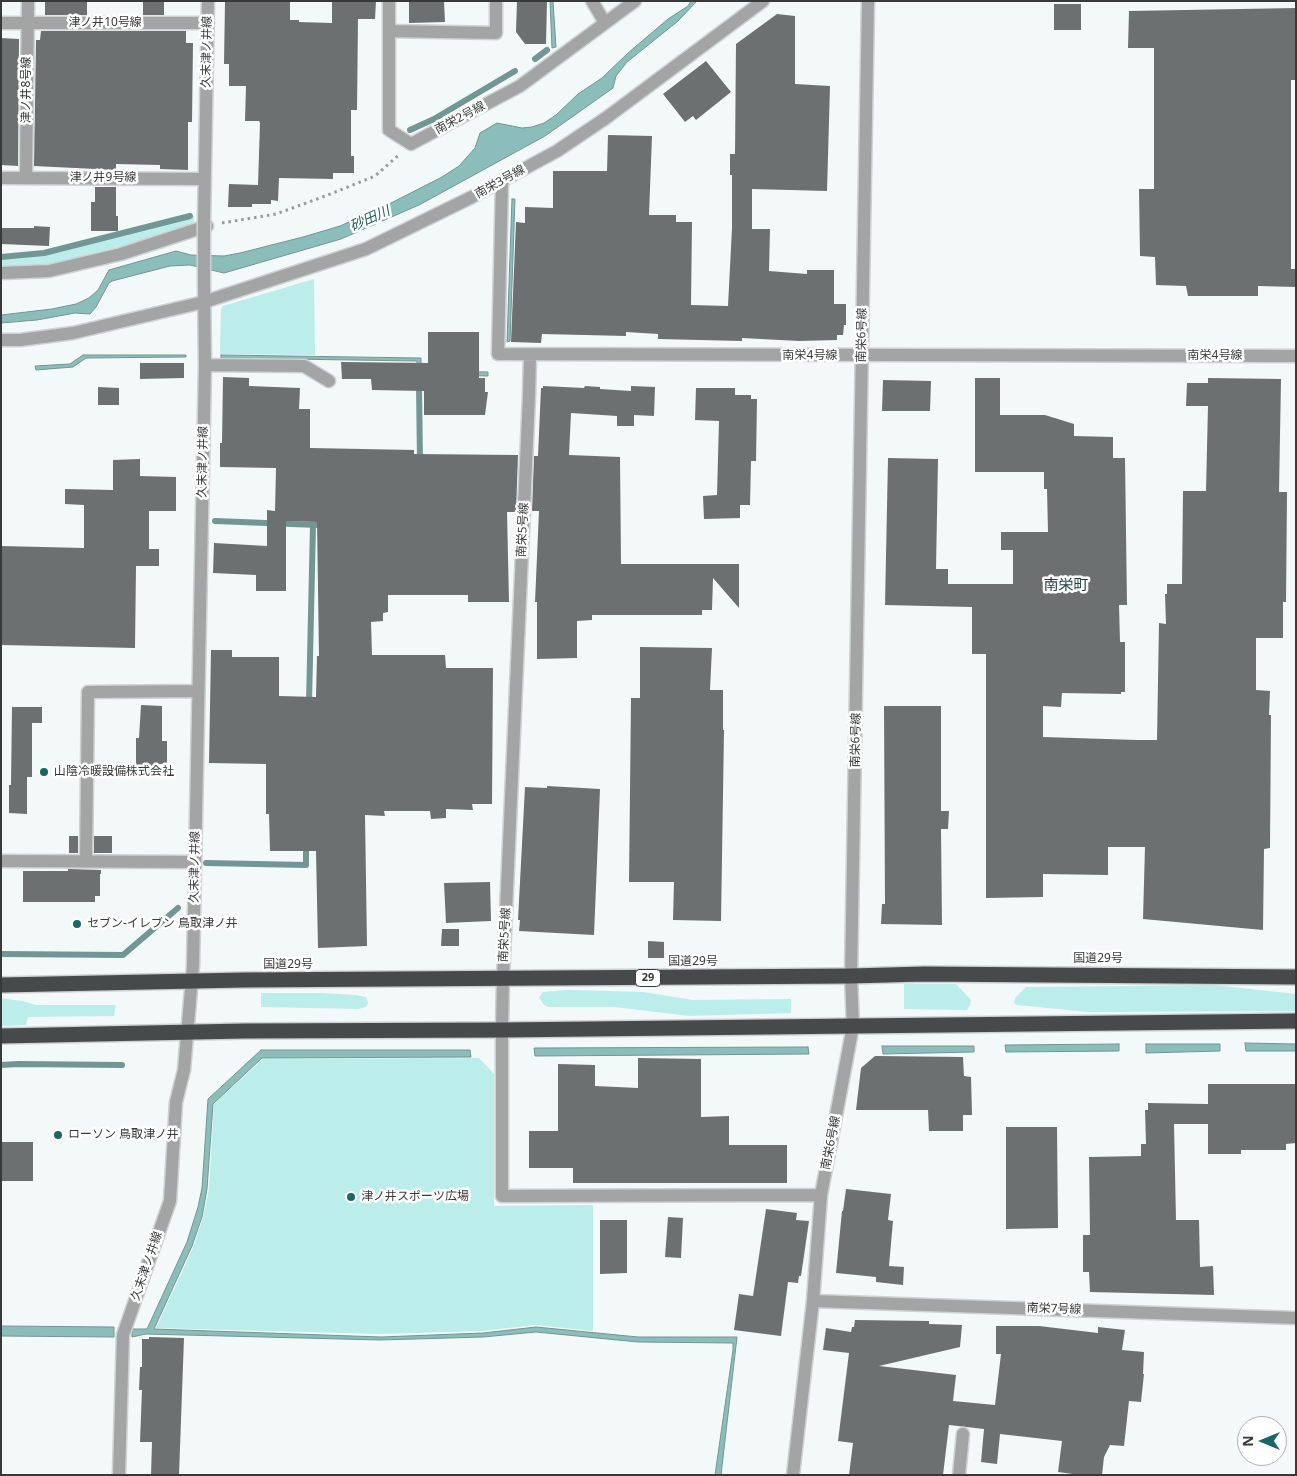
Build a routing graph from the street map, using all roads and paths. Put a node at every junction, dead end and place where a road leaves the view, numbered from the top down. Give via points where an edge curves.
1 (28, 1) edge
2 (208, 1) edge
3 (389, 1) edge
4 (496, 1) edge
5 (592, 1) edge
6 (635, 1) edge
7 (763, 1) edge
8 (868, 1) edge
9 (1, 22) edge
10 (27, 22) junction
11 (208, 22) junction
12 (606, 23) junction
13 (389, 32) junction
14 (411, 144) junction
15 (1, 178) edge
16 (26, 178) junction
17 (205, 179) junction
18 (502, 181) junction
19 (206, 224) junction
20 (1, 273) edge
21 (204, 302) junction
22 (1, 340) edge
23 (530, 354) junction
24 (862, 356) junction
25 (1296, 356) edge
26 (205, 365) junction
27 (329, 381) dead end
28 (198, 690) junction
29 (1, 860) edge
30 (86, 861) junction
31 (195, 862) junction
32 (852, 976) junction
33 (1296, 977) edge
34 (503, 978) junction
35 (191, 981) junction
36 (1, 985) edge
37 (1296, 1021) edge
38 (853, 1026) junction
39 (502, 1030) junction
40 (187, 1032) junction
41 (1, 1036) edge
42 (821, 1195) junction
43 (813, 1301) junction
44 (1296, 1318) edge
45 (963, 1434) dead end
46 (119, 1475) edge
47 (793, 1475) edge
48 (959, 1475) edge

1 - 10 street, 津ノ井8号線
2 - 11 street, 久末津ノ井線
3 - 13 street
4 - 13 street via 496,33
5 - 12 street
6 - 12 street, 南栄2号線
7 - 18 street, 南栄3号線 via 606,118
8 - 24 street, 南栄6号線
9 - 10 street, 津ノ井10号線
10 - 11 street, 津ノ井10号線
10 - 16 street, 津ノ井8号線
11 - 17 street, 久末津ノ井線
12 - 14 street, 南栄2号線 via 520,86
13 - 14 street via 389,130
14 - 19 path via 375,176 276,214
15 - 16 street, 津ノ井9号線
16 - 17 street, 津ノ井9号線
17 - 19 street, 久末津ノ井線
18 - 21 street, 南栄3号線 via 366,249
18 - 23 street, 南栄4号線 via 498,354
19 - 20 street via 121,254 49,271
19 - 21 street, 久末津ノ井線, bridge
21 - 22 street, 南栄3号線 via 73,333
21 - 26 street, 久末津ノ井線
23 - 24 street, 南栄4号線
23 - 34 street, 南栄5号線
24 - 25 street, 南栄4号線
24 - 32 street, 南栄6号線
26 - 27 street via 304,366
26 - 28 street, 久末津ノ井線
28 - 30 street via 88,692
28 - 31 street, 久末津ノ井線
29 - 30 street
30 - 31 street
31 - 35 street, 久末津ノ井線
32 - 33 highway, 国道29号 / 29
32 - 34 highway, 国道29号 / 29
32 - 38 street, 南栄6号線
34 - 35 highway, 国道29号 / 29
34 - 39 street, 南栄5号線
35 - 36 highway, 国道29号 / 29
35 - 40 street, 久末津ノ井線
37 - 38 highway
38 - 39 highway
38 - 42 street, 南栄6号線
39 - 40 highway
39 - 42 street, 南栄5号線 via 502,1196
40 - 41 highway
40 - 46 street, 久末津ノ井線 via 184,1070 176,1102 170,1201 123,1335
42 - 43 street, 南栄6号線
43 - 44 street, 南栄7号線
43 - 47 street, 南栄6号線
45 - 48 street

